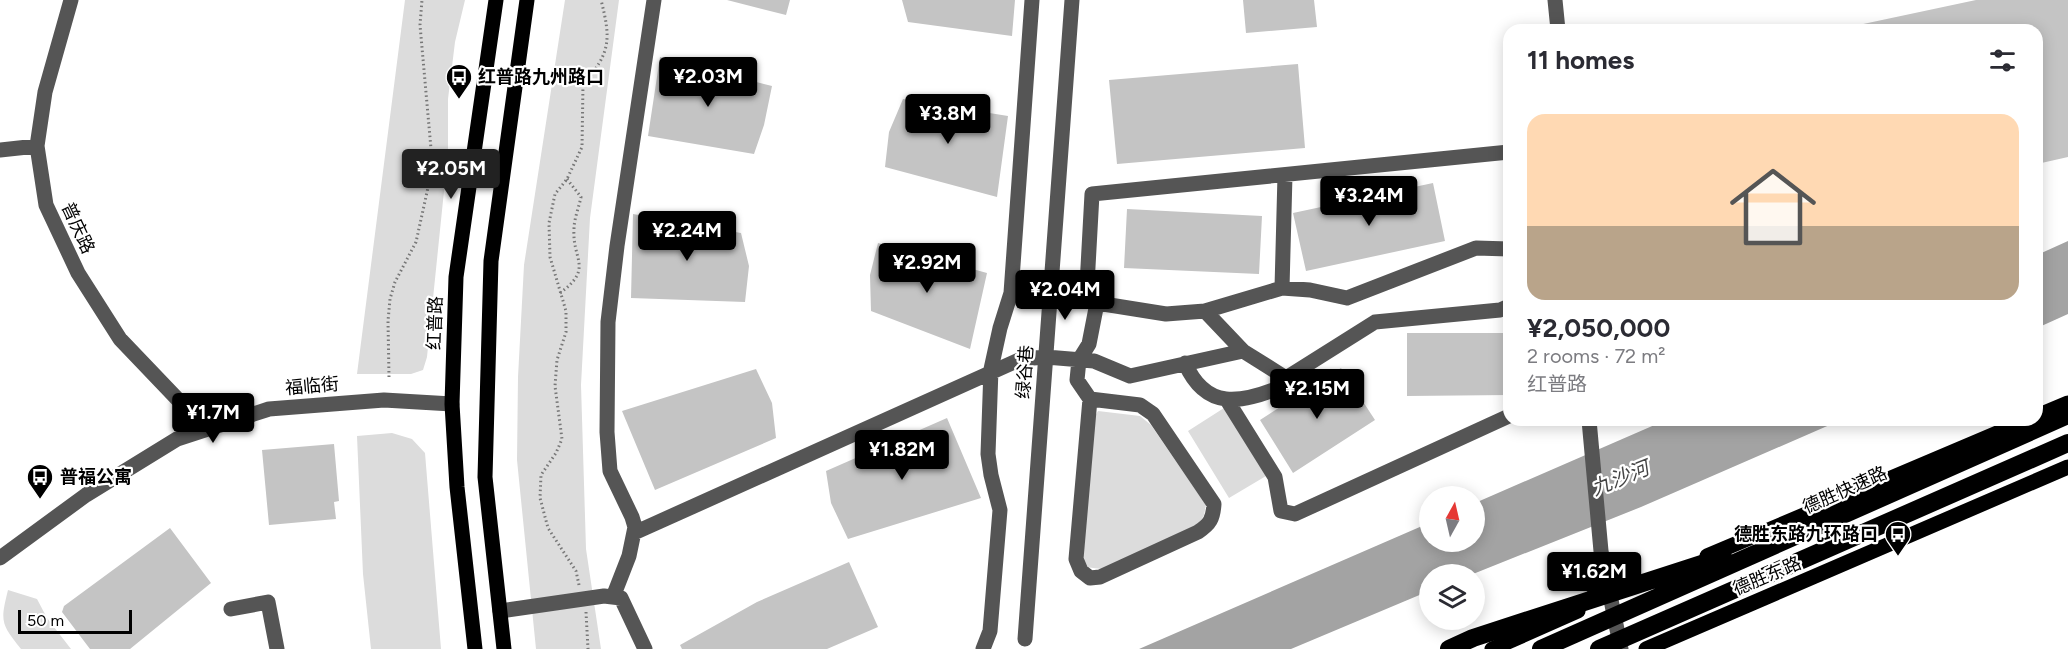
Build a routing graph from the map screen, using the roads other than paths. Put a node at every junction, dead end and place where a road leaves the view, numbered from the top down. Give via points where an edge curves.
1 (71, 0) edge
2 (496, 0) edge
3 (527, 0) edge
4 (654, 0) edge
5 (1032, 0) edge
6 (1072, 0) edge
7 (1555, 0) edge
8 (1557, 24) edge
9 (37, 146) junction
10 (0, 150) edge
11 (1503, 153) edge
12 (1285, 175) junction
13 (1503, 249) edge
14 (1282, 288) junction
15 (1097, 303) junction
16 (1503, 309) edge
17 (1205, 311) junction
18 (1243, 351) junction
19 (1046, 357) junction
20 (1079, 360) junction
21 (1185, 363) junction
22 (991, 372) junction
23 (1286, 378) junction
24 (1090, 399) junction
25 (1227, 400) junction
26 (2068, 403) edge
27 (452, 404) junction
28 (2043, 413) edge
29 (2068, 415) edge
30 (1503, 419) edge
31 (1590, 426) edge
32 (2014, 426) edge
33 (206, 429) junction
34 (2068, 443) edge
35 (2068, 467) edge
36 (1816, 526) junction
37 (634, 533) junction
38 (0, 558) edge
39 (613, 597) junction
40 (1610, 597) junction
41 (231, 609) dead end
42 (500, 611) junction
43 (1665, 620) junction
44 (1025, 639) dead end
45 (277, 649) edge
46 (475, 649) edge
47 (504, 649) edge
48 (645, 649) edge
49 (983, 649) edge
50 (1449, 649) edge
51 (1492, 649) edge
52 (1541, 649) edge
53 (1599, 649) edge
54 (1621, 649) edge
55 (1628, 649) edge
56 (1646, 649) edge

1 - 9 street, 普庆路 via 45,92
2 - 27 main road, 红普路 via 456,278
3 - 42 main road via 491,261 485,477
4 - 37 street via 608,322 606,432 610,471 632,517
5 - 22 street via 1011,293
6 - 19 street, 绿谷巷
7 - 8 street
9 - 10 street
9 - 33 street, 普庆路 via 46,205 78,273 120,339
11 - 12 street
12 - 14 street
12 - 15 street via 1092,194 1087,285
13 - 14 street via 1476,248 1347,298
14 - 17 street
15 - 17 street via 1166,314
15 - 20 street via 1089,344
16 - 23 street via 1375,322
17 - 18 street
18 - 21 street
18 - 23 street
19 - 20 street
19 - 22 street via 1021,359
19 - 44 street, 绿谷巷
20 - 21 street via 1094,361 1130,376
20 - 24 street via 1077,380
21 - 25 street via 1192,380
22 - 37 street
22 - 49 street via 988,454 1000,510 990,631
23 - 25 street via 1281,387 1263,395
24 - 24 street via 1140,405 1153,414 1214,504 1213,518 1197,532 1100,577 1090,578 1081,571 1076,559
25 - 30 street via 1275,477 1281,511 1294,514
26 - 28 main road
27 - 33 street, 福临街 via 384,400 269,409
27 - 46 main road, 红普路
29 - 36 highway, 德胜快速路
31 - 40 street via 1601,550
32 - 40 main road
33 - 38 street, 福临街 via 177,439 86,495
34 - 43 highway
35 - 56 main road, 德胜东路
36 - 50 highway
36 - 52 highway, 德胜快速路
37 - 39 street
39 - 42 street
39 - 48 street via 621,598
40 - 51 main road
40 - 54 street
41 - 45 street via 268,602
42 - 47 main road
43 - 53 highway
43 - 55 highway

